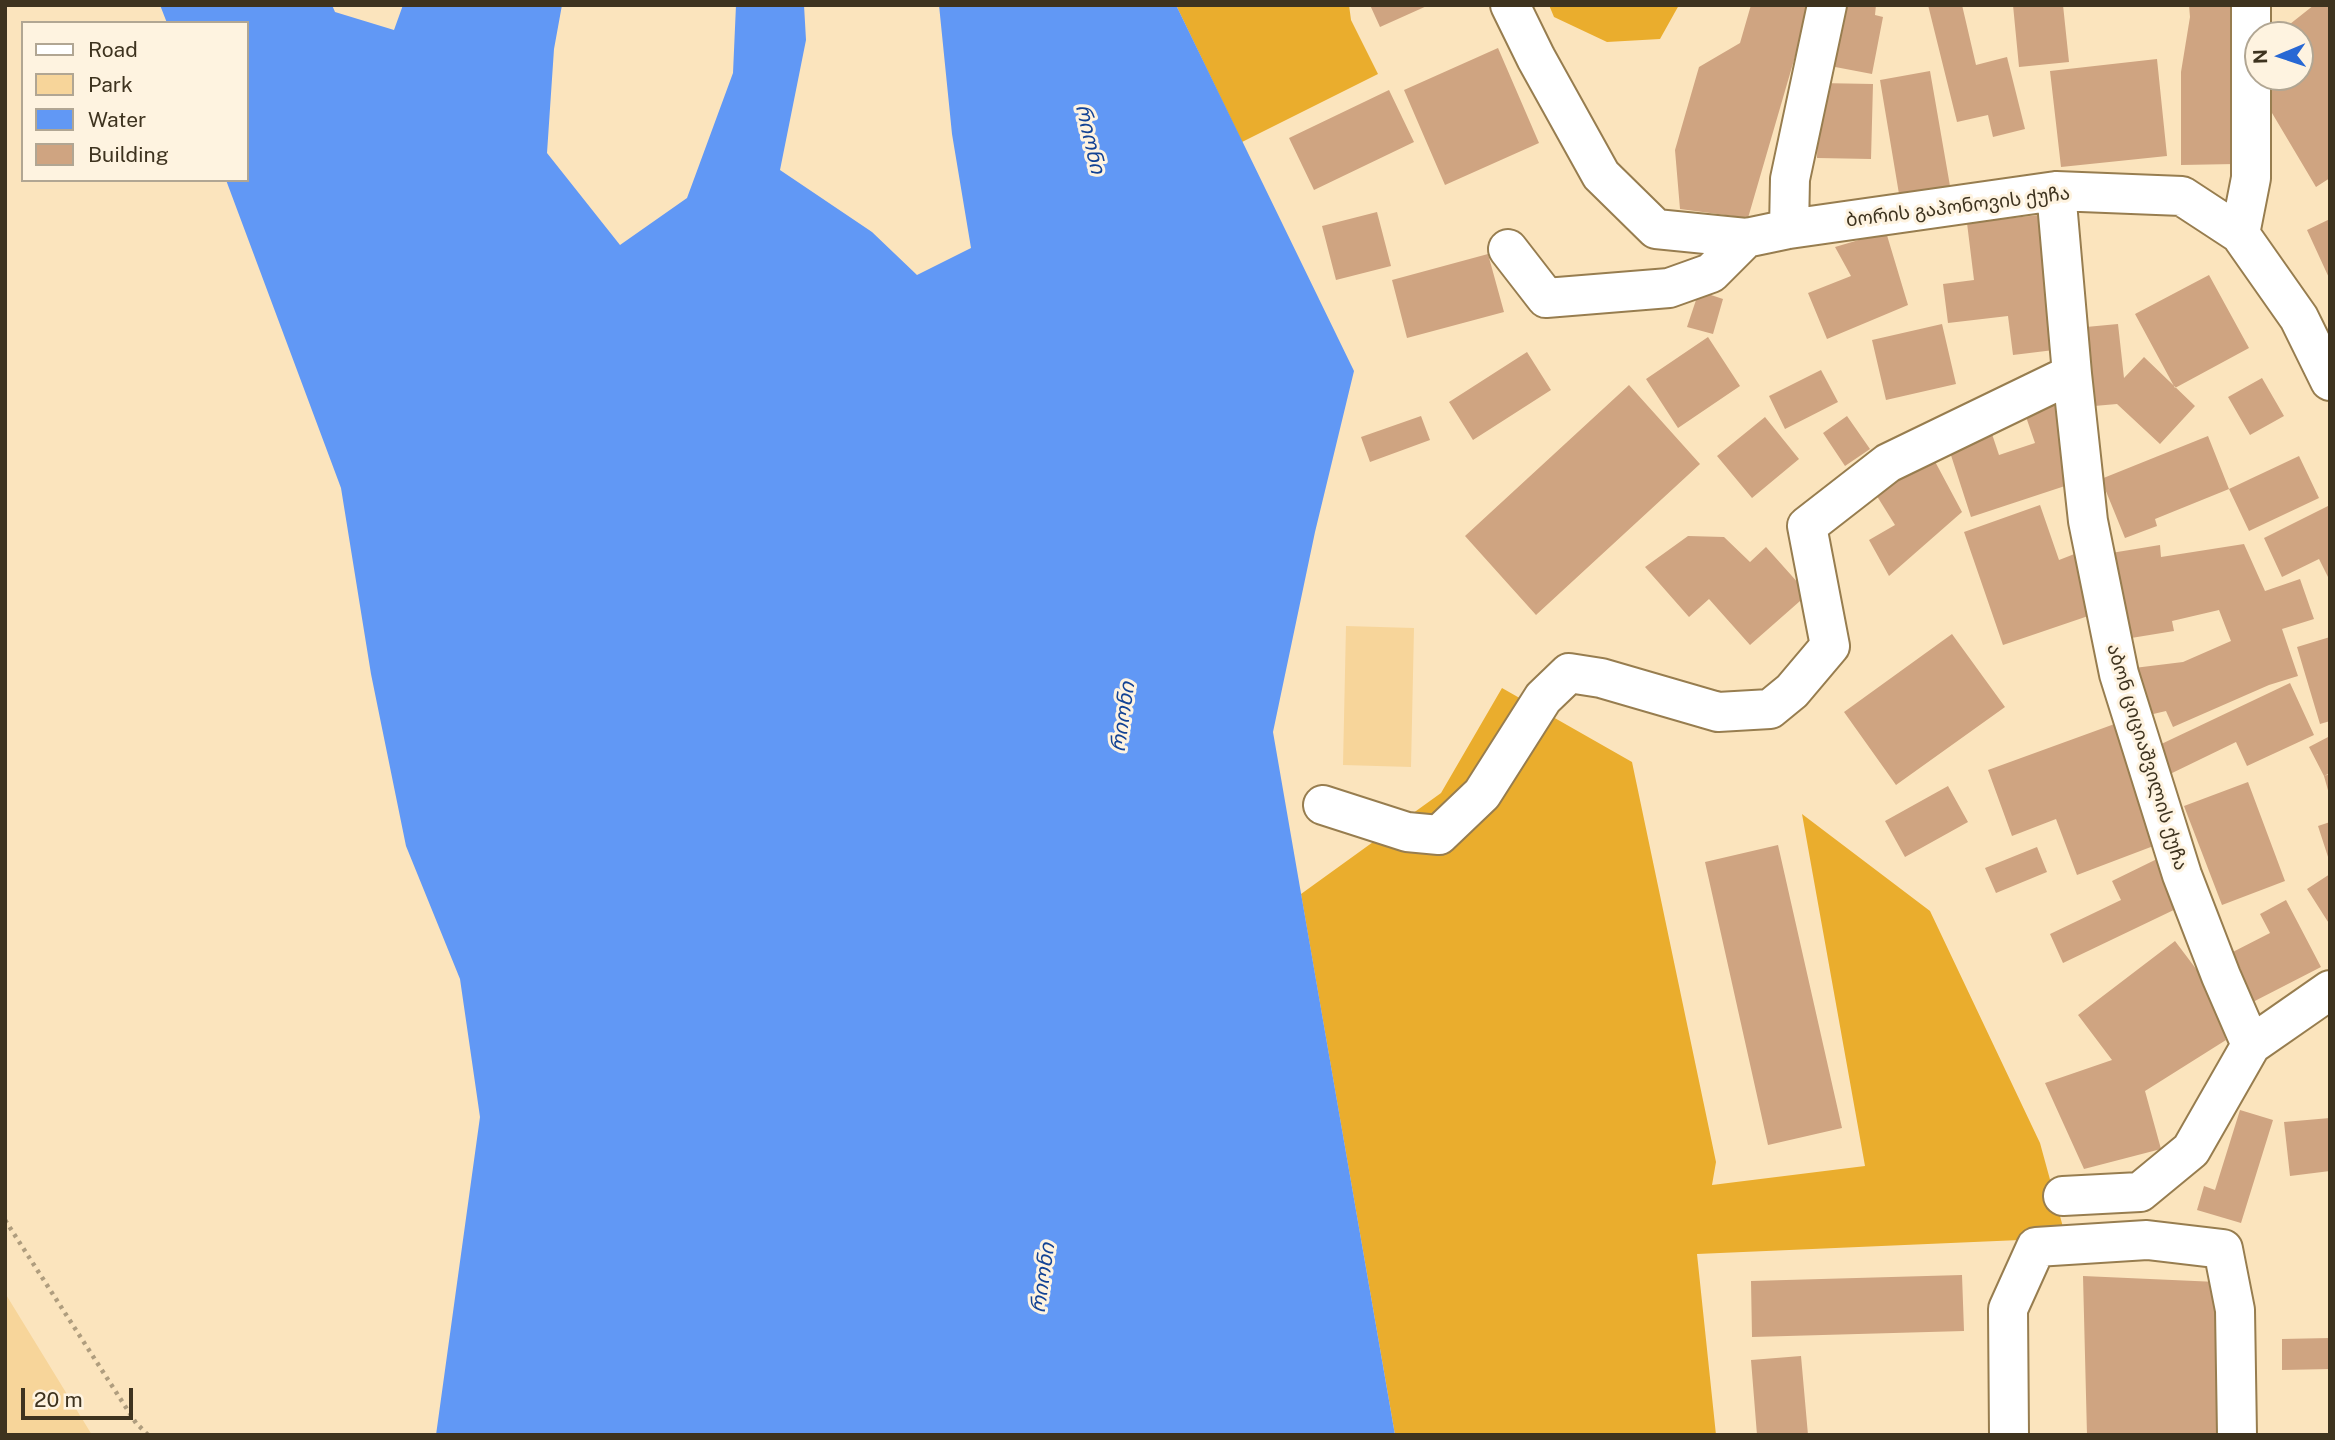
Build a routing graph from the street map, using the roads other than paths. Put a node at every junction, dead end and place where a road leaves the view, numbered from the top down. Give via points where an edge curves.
1 (1510, 5) edge
2 (1827, 5) edge
3 (2251, 5) edge
4 (2056, 191) junction
5 (1788, 229) junction
6 (2240, 234) junction
7 (1746, 238) junction
8 (1508, 249) dead end
9 (2071, 374) junction
10 (2330, 381) edge
11 (1323, 805) dead end
12 (2330, 990) edge
13 (2251, 1045) junction
14 (2063, 1196) dead end
15 (2009, 1435) edge
16 (2237, 1435) edge

1 - 7 street, ბორის გაპონოვის ქუჩა via 1601,176 1657,229
2 - 5 street via 1790,179
3 - 6 street via 2251,178
4 - 5 street, ბორის გაპონოვის ქუჩა
4 - 6 street, ბორის გაპონოვის ქუჩა via 2182,196
4 - 9 street, აბონ ციციაშვილის ქუჩა
5 - 7 street, ბორის გაპონოვის ქუჩა
6 - 10 street, ბორის გაპონოვის ქუჩა via 2299,318
7 - 8 street via 1711,274 1669,288 1546,298
9 - 11 street via 1888,463 1807,526 1830,646 1792,691 1770,709 1718,712 1569,673 1543,698 1482,794 1439,835 1407,832
9 - 13 street, აბონ ციციაშვილის ქუჩა via 2088,521 2119,674 2182,875
12 - 13 street
13 - 14 street via 2191,1150 2140,1192
15 - 16 street via 2008,1309 2036,1247 2147,1240 2223,1249 2235,1310

